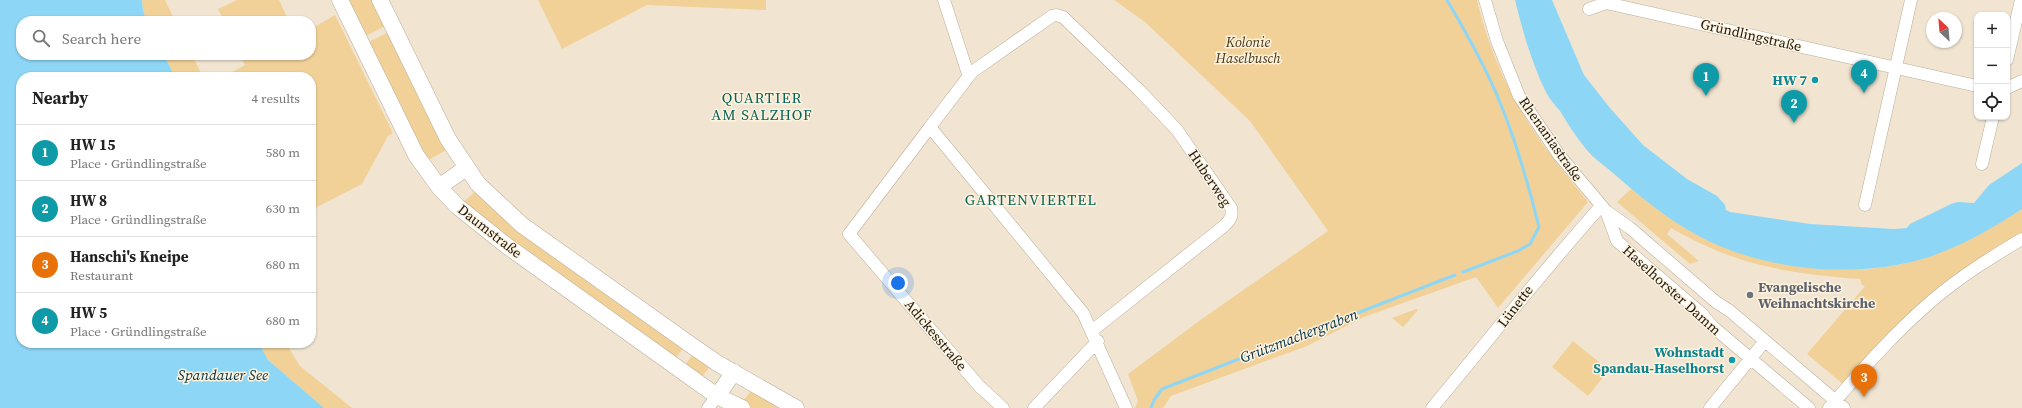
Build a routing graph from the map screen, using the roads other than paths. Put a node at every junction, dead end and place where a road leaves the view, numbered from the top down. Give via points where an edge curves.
1 (340, 0) edge
2 (380, 0) edge
3 (944, 0) edge
4 (1485, 0) edge
5 (1911, 0) edge
6 (2021, 0) edge
7 (1606, 1) edge
8 (1589, 9) dead end
9 (1056, 15) joint
10 (2010, 48) edge
11 (1896, 68) junction
12 (970, 74) junction
13 (2022, 81) edge
14 (1974, 85) edge
15 (2010, 87) edge
16 (1992, 120) edge
17 (930, 127) junction
18 (1982, 164) dead end
19 (466, 168) junction
20 (439, 187) junction
21 (1865, 205) dead end
22 (1603, 208) junction
23 (2022, 239) edge
24 (1095, 335) junction
25 (1765, 341) junction
26 (691, 345) junction
27 (1751, 358) junction
28 (676, 367) junction
29 (734, 372) junction
30 (712, 402) edge
31 (1836, 406) edge
32 (742, 408) edge
33 (796, 408) edge
34 (1003, 408) edge
35 (1034, 408) edge
36 (1126, 408) edge
37 (1432, 408) edge
38 (1710, 408) edge
39 (1809, 408) edge

1 - 20 main road, Daumstraße via 416,155
2 - 19 main road, Daumstraße via 448,138
3 - 12 street
4 - 22 street, Rhenaniastraße via 1497,41 1519,96 1559,155
5 - 11 street
6 - 10 street
7 - 8 street, Gründlingstraße
7 - 11 street, Gründlingstraße
9 - 12 street, Adickesstraße
9 - 24 street, Huberweg via 1063,17 1100,52 1177,130 1232,208 1230,220 1224,226
11 - 14 street, Gründlingstraße
11 - 21 street
12 - 17 street, Adickesstraße
13 - 15 street
16 - 18 street
17 - 24 street via 1084,312
17 - 34 street, Adickesstraße via 850,234 979,386
19 - 20 main road
19 - 26 main road, Daumstraße via 494,201 522,225
20 - 28 main road, Daumstraße via 476,223
22 - 25 street, Haselhorster Damm
22 - 27 street, Haselhorster Damm via 1617,241
22 - 37 street, Lünette via 1539,276 1508,318
23 - 31 street via 1935,298 1882,348
24 - 35 street
24 - 36 street
25 - 27 street
25 - 31 street, Haselhorster Damm
26 - 28 main road
26 - 29 main road, Daumstraße
27 - 38 street
27 - 39 street, Haselhorster Damm
28 - 30 main road, Daumstraße
29 - 30 main road
29 - 33 main road, Daumstraße
30 - 32 main road, Daumstraße

